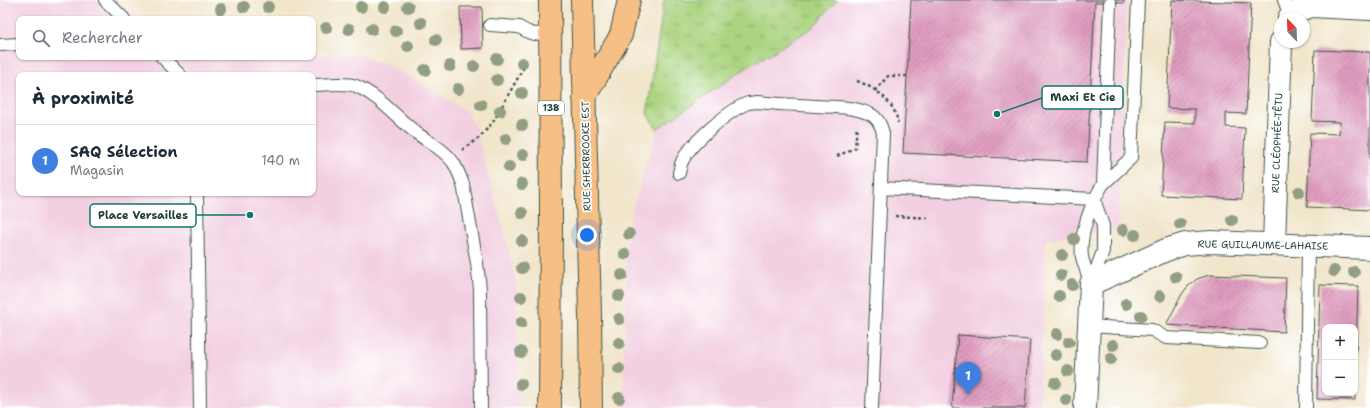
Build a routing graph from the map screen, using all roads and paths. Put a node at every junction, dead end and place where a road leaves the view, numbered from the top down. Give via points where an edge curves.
1 (105, 0) edge
2 (550, 0) edge
3 (582, 0) edge
4 (629, 0) edge
5 (1138, 0) edge
6 (1110, 3) dead end
7 (1370, 9) edge
8 (1288, 11) edge
9 (121, 16) edge
10 (490, 25) dead end
11 (550, 33) junction
12 (16, 44) edge
13 (0, 45) edge
14 (1281, 48) edge
15 (165, 60) edge
16 (529, 60) dead end
17 (177, 72) edge
18 (907, 76) dead end
19 (316, 85) edge
20 (875, 91) dead end
21 (584, 98) junction
22 (857, 122) dead end
23 (837, 156) dead end
24 (450, 159) junction
25 (679, 173) dead end
26 (1103, 184) junction
27 (881, 188) junction
28 (197, 196) edge
29 (1094, 199) junction
30 (895, 216) dead end
31 (930, 218) dead end
32 (1274, 244) junction
33 (1308, 245) junction
34 (1370, 248) edge
35 (1091, 284) junction
36 (1089, 326) junction
37 (1260, 344) dead end
38 (200, 408) edge
39 (481, 408) edge
40 (550, 408) edge
41 (591, 408) edge
42 (872, 408) edge
43 (1085, 408) edge
44 (1306, 408) edge

1 - 9 lane
2 - 11 main road, 138
3 - 21 main road, RUE SHERBROOKE EST
4 - 21 main road via 621,35
5 - 26 lane via 1131,158
6 - 26 lane
7 - 8 street via 1311,6
10 - 11 lane via 519,27 534,34
11 - 40 main road, 138
12 - 13 lane
14 - 32 street, RUE CLÉOPHÉE-TÊTU
15 - 17 lane
16 - 24 path via 486,132
18 - 20 path via 888,76
19 - 24 lane via 349,84 364,91
21 - 41 main road, RUE SHERBROOKE EST
22 - 23 path via 856,148
24 - 39 lane via 463,184 477,263 480,289
25 - 27 lane via 686,154 696,142 736,109 748,103 842,107 871,114 882,126
26 - 29 lane
27 - 29 lane
27 - 42 lane
28 - 38 lane
29 - 35 lane via 1083,230 1082,257
29 - 35 lane via 1103,226 1103,251
30 - 31 path
32 - 33 street, RUE GUILLAUME-LAHAISE
32 - 35 street, RUE GUILLAUME-LAHAISE via 1185,244
33 - 34 street, RUE GUILLAUME-LAHAISE
33 - 44 lane
35 - 36 street
36 - 37 lane via 1152,330 1166,338
36 - 43 street

